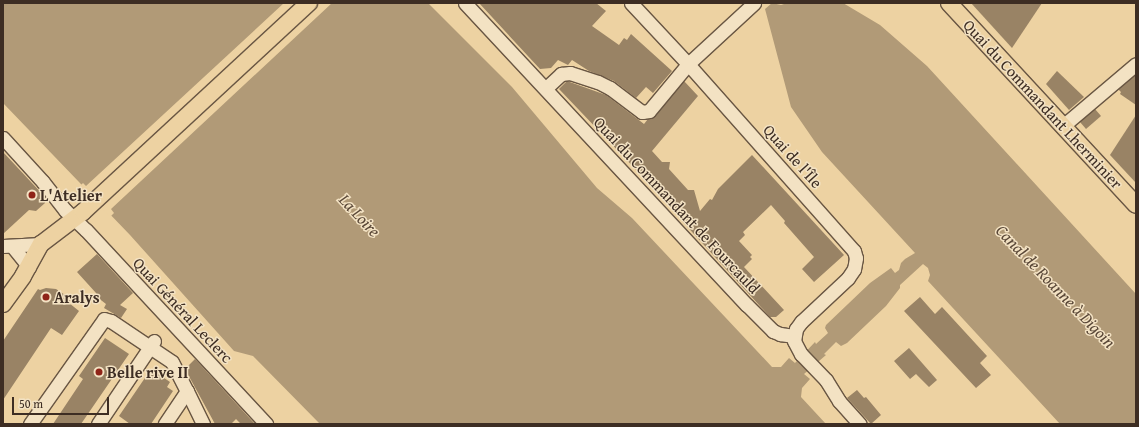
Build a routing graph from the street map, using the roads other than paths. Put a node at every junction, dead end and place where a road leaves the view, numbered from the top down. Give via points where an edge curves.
1 (309, 3) edge
2 (465, 3) edge
3 (631, 3) edge
4 (754, 3) edge
5 (949, 3) edge
6 (688, 64) junction
7 (1136, 64) edge
8 (546, 88) junction
9 (1064, 125) junction
10 (3, 138) edge
11 (1136, 204) edge
12 (79, 216) junction
13 (41, 244) junction
14 (8, 246) edge
15 (28, 267) junction
16 (3, 304) edge
17 (794, 336) junction
18 (152, 343) junction
19 (187, 391) junction
20 (30, 424) edge
21 (98, 424) edge
22 (165, 424) edge
23 (203, 424) edge
24 (266, 424) edge
25 (860, 424) edge

1 - 12 main road
2 - 8 street, Quai du Commandant de Fourcauld
3 - 6 street, Quai de l'Île
4 - 6 street
5 - 9 main road, Quai du Commandant Lherminier
6 - 8 street via 649,111 645,112 610,88 570,73 561,74
6 - 17 street, Quai de l'Île via 854,251 854,269 848,278 801,322
7 - 9 street
8 - 17 street, Quai du Commandant de Fourcauld via 747,305 773,331
9 - 11 main road, Quai du Commandant Lherminier
10 - 12 street, Quai Général Leclerc via 65,210
12 - 13 main road
12 - 24 street, Quai Général Leclerc via 166,323
13 - 14 street
13 - 15 main road
14 - 15 street
15 - 16 main road
17 - 25 street via 801,354 826,380 839,401
18 - 19 street via 172,362
18 - 20 street via 104,319
18 - 21 street
19 - 22 street
19 - 23 street

